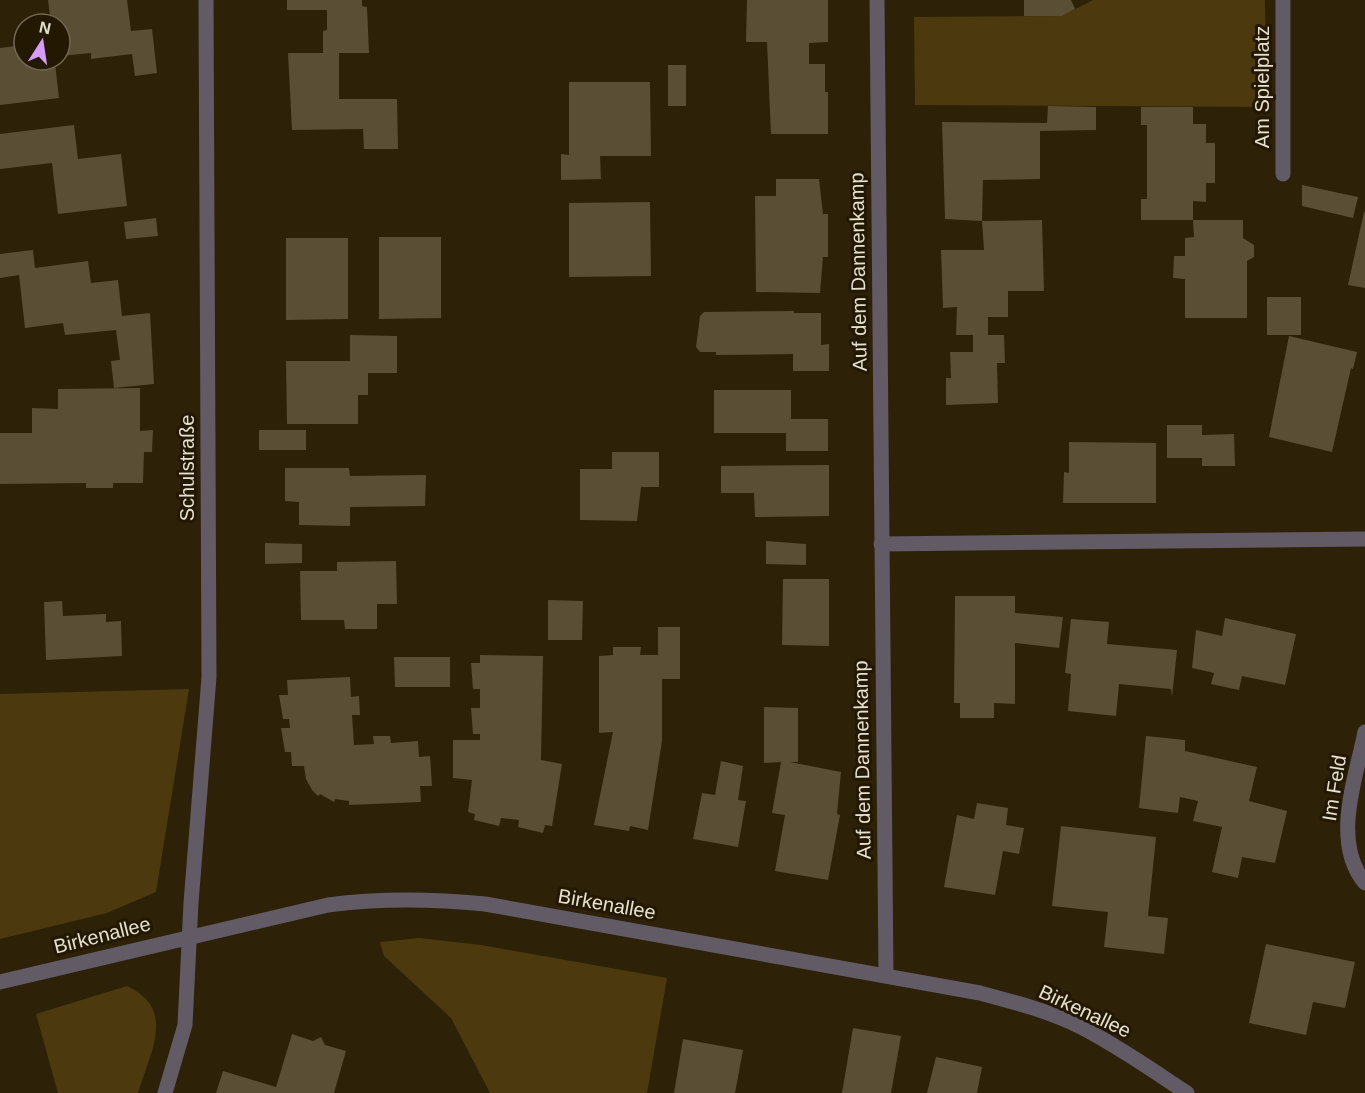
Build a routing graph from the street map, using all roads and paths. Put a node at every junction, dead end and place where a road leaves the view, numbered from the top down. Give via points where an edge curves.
1 (206, 0) edge
2 (877, 0) edge
3 (1283, 0) edge
4 (1282, 174) dead end
5 (1365, 539) edge
6 (881, 544) junction
7 (1365, 732) edge
8 (1365, 883) edge
9 (190, 936) junction
10 (886, 975) junction
11 (0, 982) edge
12 (165, 1093) edge
13 (1187, 1093) edge

1 - 9 street, Schulstraße via 209,677
2 - 6 street, Auf dem Dannenkamp
3 - 4 street, Am Spielplatz
5 - 6 street
6 - 10 street, Auf dem Dannenkamp
7 - 8 street, Im Feld via 1348,814 1348,850
9 - 10 street, Birkenallee via 328,905 432,899 497,906
9 - 11 street, Birkenallee
9 - 12 street, Schulstraße via 185,1025
10 - 13 street, Birkenallee via 1028,1006 1079,1027

